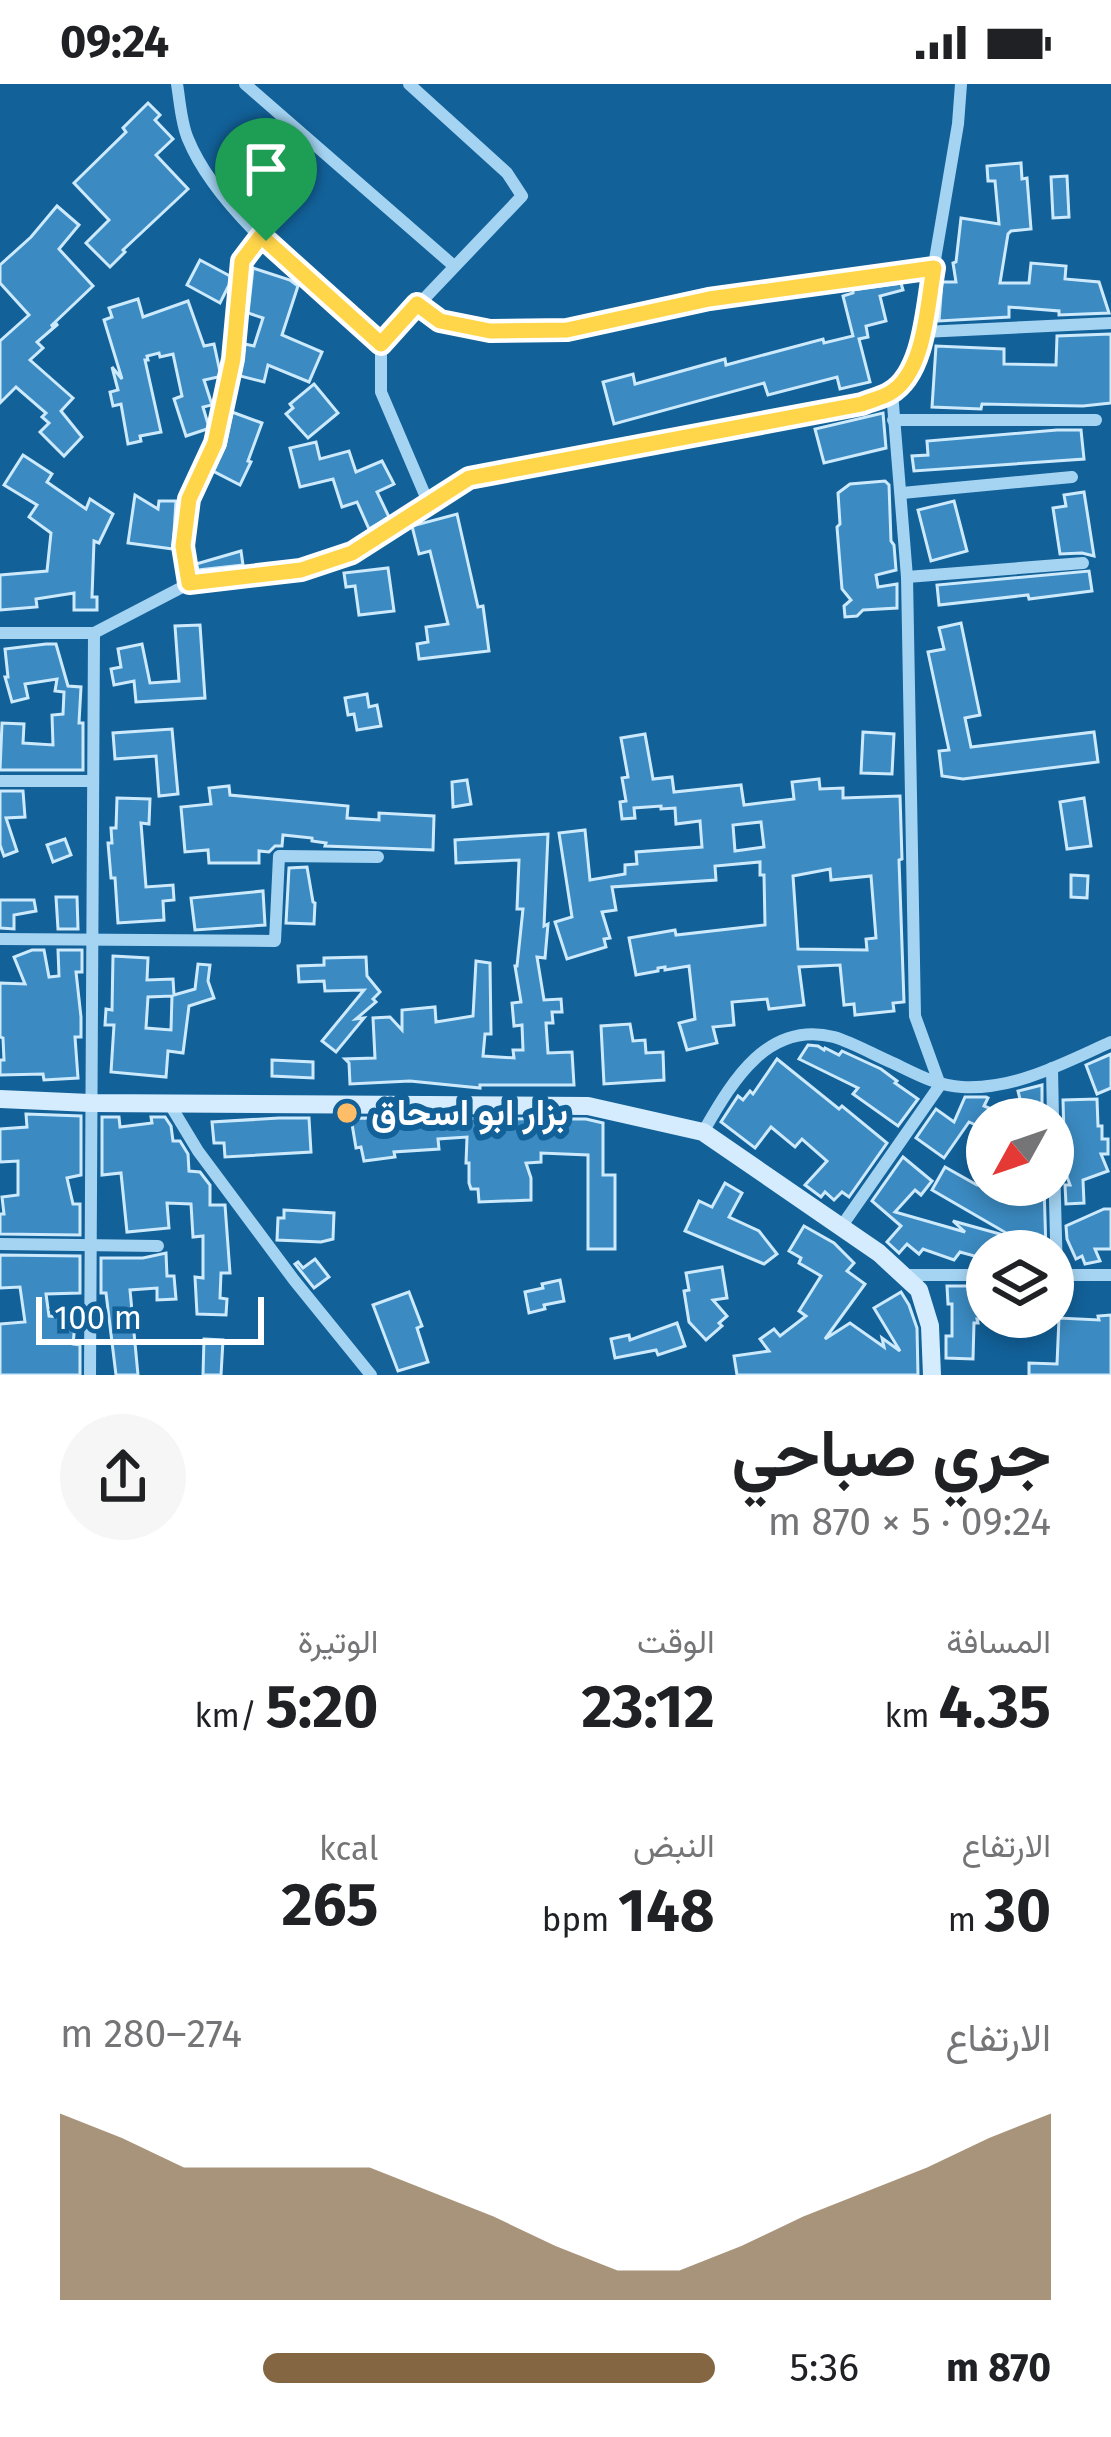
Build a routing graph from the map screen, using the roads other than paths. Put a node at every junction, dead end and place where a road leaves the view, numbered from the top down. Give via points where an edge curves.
1 (177, 84) edge
2 (245, 84) edge
3 (409, 84) edge
4 (961, 84) edge
5 (261, 236) junction
6 (454, 266) junction
7 (934, 268) junction
8 (417, 304) junction
9 (1111, 323) edge
10 (923, 332) junction
11 (381, 344) junction
12 (892, 392) junction
13 (893, 420) junction
14 (1096, 420) dead end
15 (1072, 477) dead end
16 (902, 493) junction
17 (428, 502) junction
18 (1083, 563) dead end
19 (907, 577) junction
20 (189, 583) junction
21 (0, 633) edge
22 (94, 633) junction
23 (0, 781) edge
24 (93, 781) junction
25 (378, 857) dead end
26 (0, 939) edge
27 (92, 940) junction
28 (1111, 1042) edge
29 (1052, 1068) junction
30 (940, 1085) junction
31 (1053, 1098) edge
32 (0, 1099) edge
33 (91, 1103) junction
34 (169, 1103) junction
35 (703, 1132) junction
36 (841, 1227) junction
37 (0, 1244) edge
38 (90, 1245) junction
39 (158, 1246) dead end
40 (903, 1275) junction
41 (966, 1275) edge
42 (1074, 1275) edge
43 (1111, 1275) edge
44 (90, 1375) edge
45 (371, 1375) edge
46 (932, 1375) edge

1 - 5 street via 187,136 214,187
2 - 6 street
3 - 6 street via 508,173 522,196
4 - 7 street
5 - 11 street
5 - 20 street via 242,261 215,443 189,499
6 - 8 street
7 - 8 street via 709,299 567,330 490,331 440,321
7 - 10 street
8 - 11 street
9 - 10 street
10 - 12 street via 911,374
11 - 17 street via 381,392
12 - 13 street
12 - 17 street via 469,478
13 - 14 street
13 - 16 street
15 - 16 street
16 - 19 street
17 - 20 street via 352,553 301,570
18 - 19 street
19 - 30 street via 916,1016
20 - 22 street
21 - 22 street
22 - 24 street
23 - 24 street
24 - 27 street
25 - 27 street via 279,856 275,941
26 - 27 street
27 - 33 street
28 - 29 street
29 - 30 street via 989,1088
29 - 31 street
30 - 35 street via 812,1034 758,1054
30 - 36 street
32 - 33 street
33 - 34 street
33 - 38 street
34 - 35 street via 588,1106
34 - 45 street
35 - 36 street
36 - 40 street
37 - 38 street
38 - 39 street
38 - 44 street
40 - 41 street
40 - 46 street via 919,1290 930,1326
42 - 43 street

